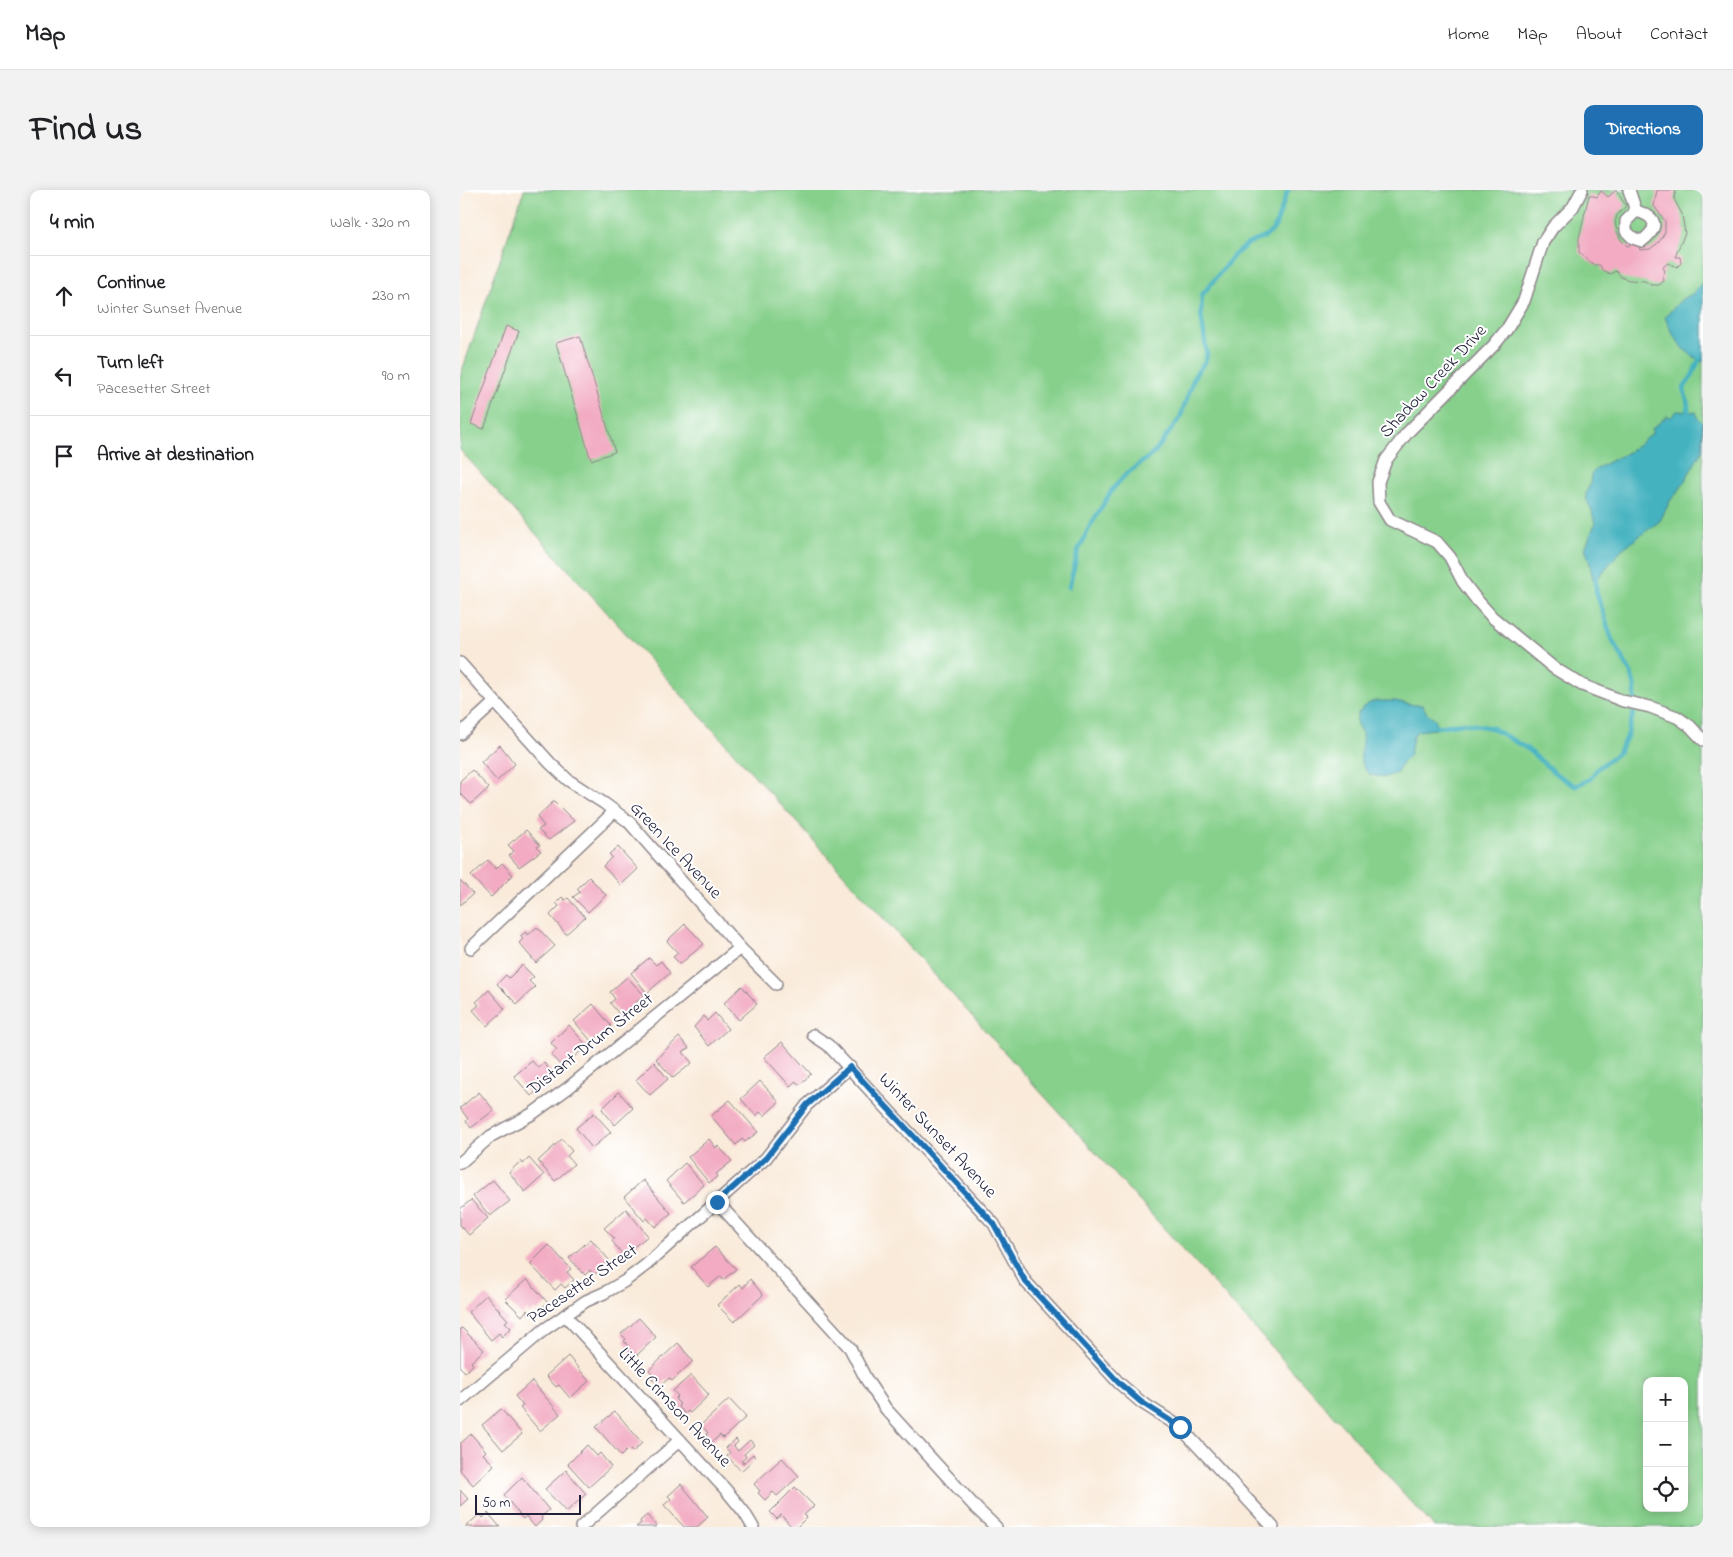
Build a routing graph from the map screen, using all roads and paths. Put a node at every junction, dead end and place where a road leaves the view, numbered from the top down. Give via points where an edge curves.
1 (1582, 190) edge
2 (1629, 190) edge
3 (1636, 211) dead end
4 (460, 663) edge
5 (495, 702) junction
6 (460, 734) edge
7 (1703, 740) edge
8 (615, 812) junction
9 (471, 948) dead end
10 (740, 948) junction
11 (776, 984) dead end
12 (813, 1035) dead end
13 (850, 1067) junction
14 (460, 1163) edge
15 (717, 1202) junction
16 (565, 1316) junction
17 (460, 1402) edge
18 (680, 1440) junction
19 (581, 1527) edge
20 (753, 1527) edge
21 (996, 1527) edge
22 (1273, 1527) edge

1 - 7 street, Shadow Creek Drive via 1543,242 1524,301 1507,329 1386,460 1378,482 1379,502 1390,520 1436,542 1492,617 1554,668 1582,685 1677,717
2 - 3 street
4 - 5 street, Green Ice Avenue
5 - 6 street
5 - 8 street, Green Ice Avenue via 568,780
8 - 9 street
8 - 10 street, Green Ice Avenue via 629,822
10 - 11 street, Green Ice Avenue
10 - 14 street, Distant Drum Street via 568,1088 532,1114 491,1136
12 - 13 street, Winter Sunset Avenue
13 - 15 street, Pacesetter Street via 807,1105 766,1158
13 - 22 street, Winter Sunset Avenue via 994,1224 1025,1281 1038,1296 1119,1383 1197,1443
15 - 16 street, Pacesetter Street via 625,1281
15 - 21 street via 850,1348 886,1409
16 - 17 street, Pacesetter Street
16 - 18 street, Little Crimson Avenue
18 - 19 street
18 - 20 street, Little Crimson Avenue via 735,1501

